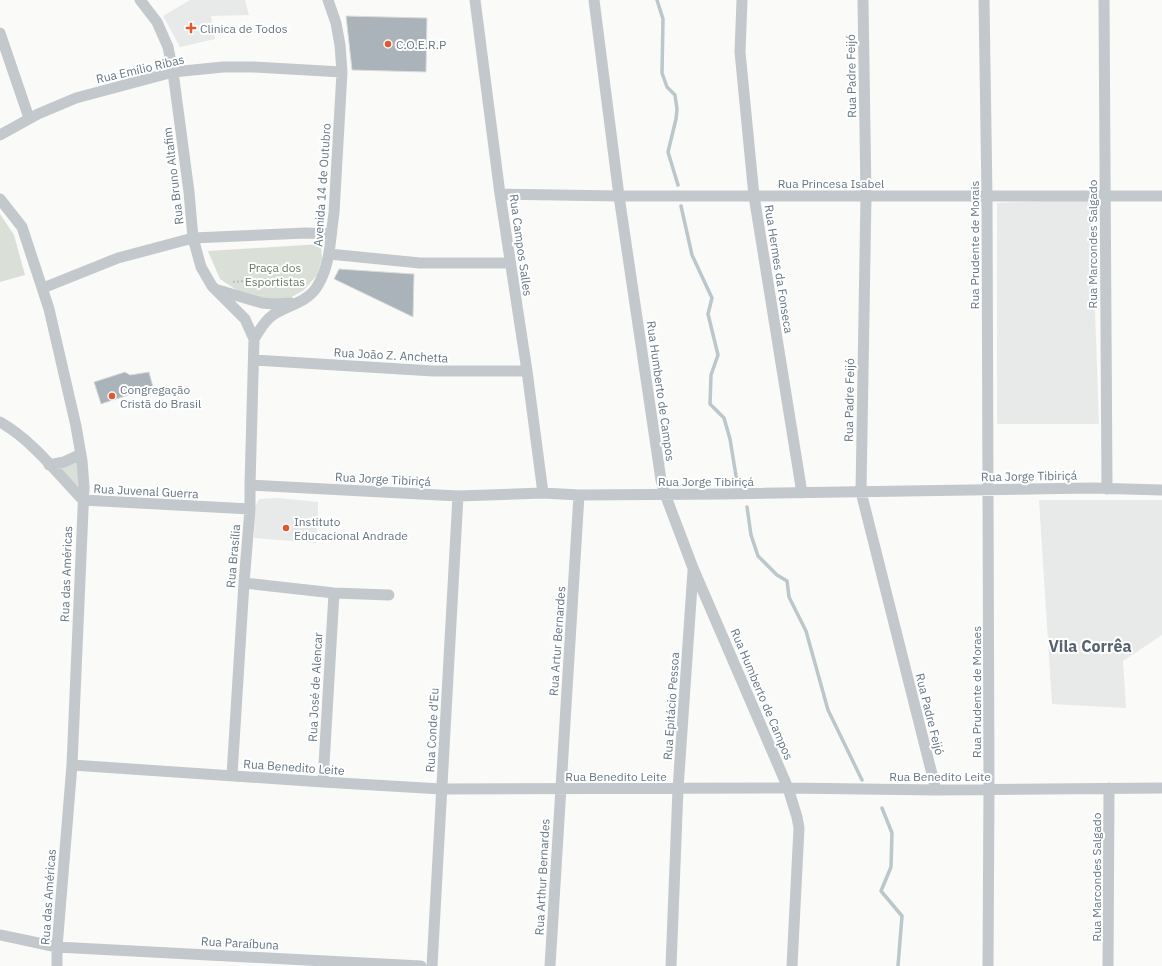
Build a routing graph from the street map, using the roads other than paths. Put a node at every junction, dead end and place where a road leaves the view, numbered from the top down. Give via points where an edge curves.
1 (140, 0) edge
2 (328, 0) edge
3 (475, 0) edge
4 (594, 0) edge
5 (742, 0) edge
6 (863, 0) edge
7 (984, 0) edge
8 (1104, 0) edge
9 (0, 33) edge
10 (173, 72) junction
11 (342, 72) junction
12 (29, 118) junction
13 (0, 135) edge
14 (500, 194) junction
15 (620, 196) junction
16 (754, 196) junction
17 (866, 196) junction
18 (987, 196) junction
19 (1105, 196) junction
20 (1162, 196) edge
21 (0, 199) edge
22 (330, 234) junction
23 (193, 238) junction
24 (330, 254) junction
25 (510, 263) junction
26 (43, 288) junction
27 (216, 289) junction
28 (299, 302) junction
29 (254, 339) junction
30 (254, 360) junction
31 (527, 372) junction
32 (0, 422) edge
33 (81, 454) junction
34 (49, 465) junction
35 (250, 485) junction
36 (1107, 489) junction
37 (987, 490) junction
38 (1162, 490) edge
39 (860, 492) junction
40 (543, 493) junction
41 (802, 493) junction
42 (665, 494) junction
43 (579, 495) junction
44 (458, 496) junction
45 (83, 500) junction
46 (250, 509) junction
47 (693, 568) junction
48 (244, 583) junction
49 (334, 593) junction
50 (389, 595) dead end
51 (72, 765) junction
52 (232, 775) junction
53 (322, 782) junction
54 (788, 788) junction
55 (1109, 788) junction
56 (1162, 788) edge
57 (441, 789) junction
58 (561, 789) junction
59 (678, 789) junction
60 (989, 789) junction
61 (936, 790) junction
62 (0, 935) edge
63 (57, 947) junction
64 (321, 963) edge
65 (57, 966) edge
66 (421, 966) edge
67 (432, 966) edge
68 (550, 966) edge
69 (671, 966) edge
70 (792, 966) edge
71 (988, 966) edge
72 (1108, 966) edge

1 - 10 street, Rua Bruno Altafim via 157,22 168,47
2 - 11 street, Avenida 14 de Outubro via 336,23
3 - 14 street, Rua Campos Salles
4 - 15 street, Rua Humberto de Campos
5 - 16 street, Rua Hermes da Fonseca via 740,52
6 - 17 street, Rua Padre Feijó
7 - 18 street, Rua Prudente de Morais
8 - 19 street, Rua Marcondes Salgado
9 - 12 street
10 - 11 street, Rua Emílio Ribas via 253,67
10 - 12 street, Rua Emílio Ribas via 76,98
10 - 23 street, Rua Bruno Altafim
11 - 22 street, Avenida 14 de Outubro via 334,214
12 - 13 street, Rua Emílio Ribas
14 - 15 street, Rua Princesa Isabel
14 - 25 street, Rua Campos Salles
15 - 16 street, Rua Princesa Isabel
15 - 42 street, Rua Humberto de Campos
16 - 17 street, Rua Princesa Isabel
16 - 41 street, Rua Hermes da Fonseca
17 - 18 street, Rua Princesa Isabel
17 - 39 street, Rua Padre Feijó
18 - 19 street, Rua Princesa Isabel
18 - 37 street, Rua Prudente de Morais
19 - 20 street, Rua Princesa Isabel
19 - 36 street, Rua Marcondes Salgado
21 - 26 street, Rua das Américas via 22,227
22 - 23 street via 306,232
22 - 24 street, Avenida 14 de Outubro
23 - 26 street via 118,258
23 - 27 street, Rua Bruno Altafim via 205,276
24 - 25 street via 420,263
24 - 28 street, Avenida 14 de Outubro via 318,286
25 - 31 street, Rua Campos Salles
26 - 33 street, Rua das Américas
27 - 28 street via 262,303
27 - 29 street, Rua Bruno Altafim via 245,319
28 - 29 street, Avenida 14 de Outubro via 272,316
29 - 30 street, Rua Brasília
30 - 31 street, Rua João Z. Anchetta via 433,370
30 - 35 street, Rua Brasília
31 - 40 street, Rua Campos Salles
32 - 34 street, Rua Juvenal Guerra via 16,432
33 - 34 street via 64,462
33 - 45 street, Rua das Américas
34 - 45 street, Rua Juvenal Guerra
35 - 44 street, Rua Jorge Tibiriçá
35 - 46 street, Rua Brasília
36 - 37 street, Rua Jorge Tibiriçá
36 - 38 street, Rua Jorge Tibiriçá
37 - 39 street, Rua Jorge Tibiriçá
37 - 60 street, Rua Prudente de Moraes
39 - 41 street, Rua Jorge Tibiriçá
39 - 61 street, Rua Padre Feijó
40 - 43 street, Rua Jorge Tibiriçá
40 - 44 street, Rua Jorge Tibiriçá
41 - 42 street, Rua Jorge Tibiriçá
42 - 43 street, Rua Jorge Tibiriçá
42 - 47 street, Rua Humberto de Campos
43 - 58 street, Rua Artur Bernardes
44 - 57 street, Rua Conde d'Eu
45 - 46 street, Rua Juvenal Guerra
45 - 51 street, Rua das Américas
46 - 48 street, Rua Brasília
47 - 54 street, Rua Humberto de Campos
47 - 59 street, Rua Epitácio Pessoa
48 - 49 street
48 - 52 street, Rua Brasília
49 - 50 street
49 - 53 street, Rua José de Alencar
51 - 52 street, Rua Benedito Leite
51 - 63 street, Rua das Américas
52 - 53 street, Rua Benedito Leite
53 - 57 street, Rua Benedito Leite
54 - 59 street, Rua Benedito Leite
54 - 61 street, Rua Benedito Leite
54 - 70 street, Rua Humberto de Campos via 799,828
55 - 56 street, Rua Benedito Leite
55 - 60 street, Rua Benedito Leite
55 - 72 street, Rua Marcondes Salgado
57 - 58 street, Rua Benedito Leite
57 - 67 street, Rua Conde d'Eu
58 - 59 street, Rua Benedito Leite
58 - 68 street, Rua Arthur Bernardes
59 - 69 street, Rua Epitácio Pessoa
60 - 61 street, Rua Benedito Leite
60 - 71 street, Rua Prudente de Moraes
62 - 63 street, Rua Paraíbuna
63 - 64 street, Rua Paraíbuna
63 - 65 street, Rua das Américas
64 - 66 street, Rua Paraíbuna

